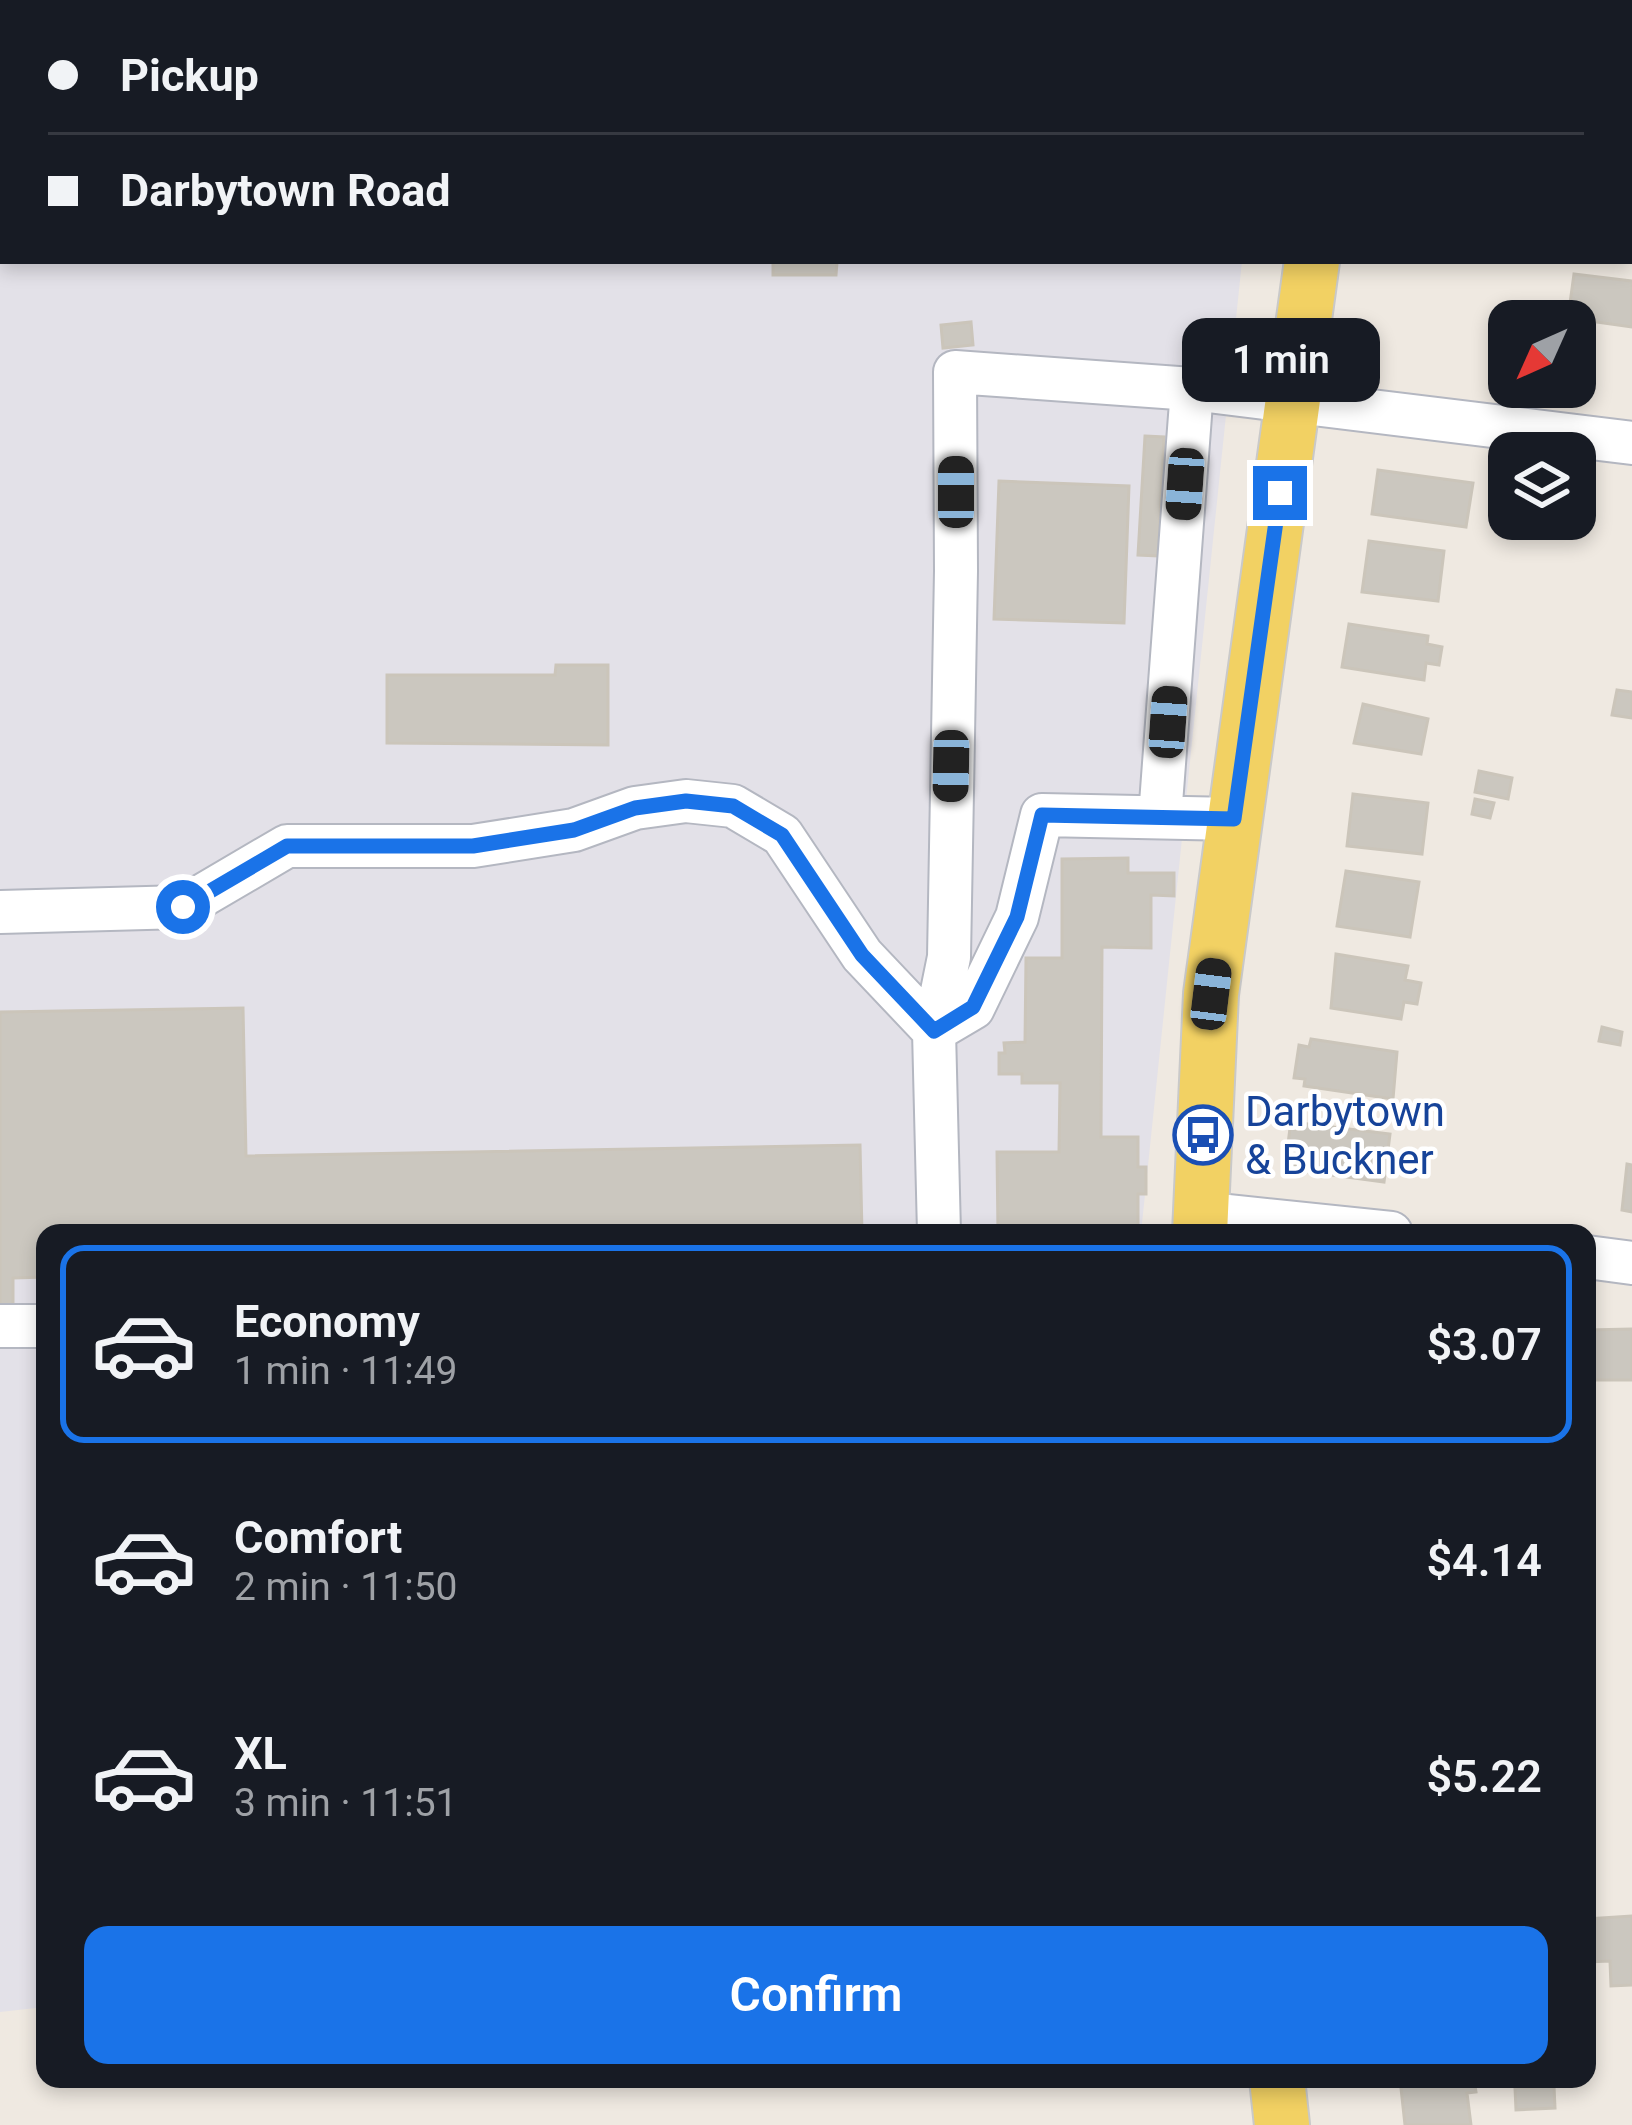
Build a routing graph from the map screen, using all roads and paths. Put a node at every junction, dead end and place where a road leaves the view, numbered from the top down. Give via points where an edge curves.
1 (1312, 264) edge
2 (1192, 389) junction
3 (1292, 400) junction
4 (1632, 443) edge
5 (1160, 817) junction
6 (1234, 819) junction
7 (0, 912) edge
8 (934, 1031) junction
9 (1199, 1223) edge
10 (939, 1224) edge
11 (1596, 1259) edge
12 (1632, 1264) edge
13 (0, 1326) edge
14 (36, 1326) edge
15 (1278, 2088) edge
16 (1282, 2125) edge

1 - 3 main road
2 - 3 street
2 - 5 street
2 - 8 street via 955,372 949,957
3 - 4 street
3 - 6 main road
5 - 6 street
5 - 8 street via 1042,815 1017,917 973,1007
6 - 9 main road via 1211,994
7 - 8 street via 183,907 287,846 473,846 574,830 635,808 733,806 782,835 862,955
8 - 10 street
11 - 12 street
13 - 14 street
15 - 16 main road

